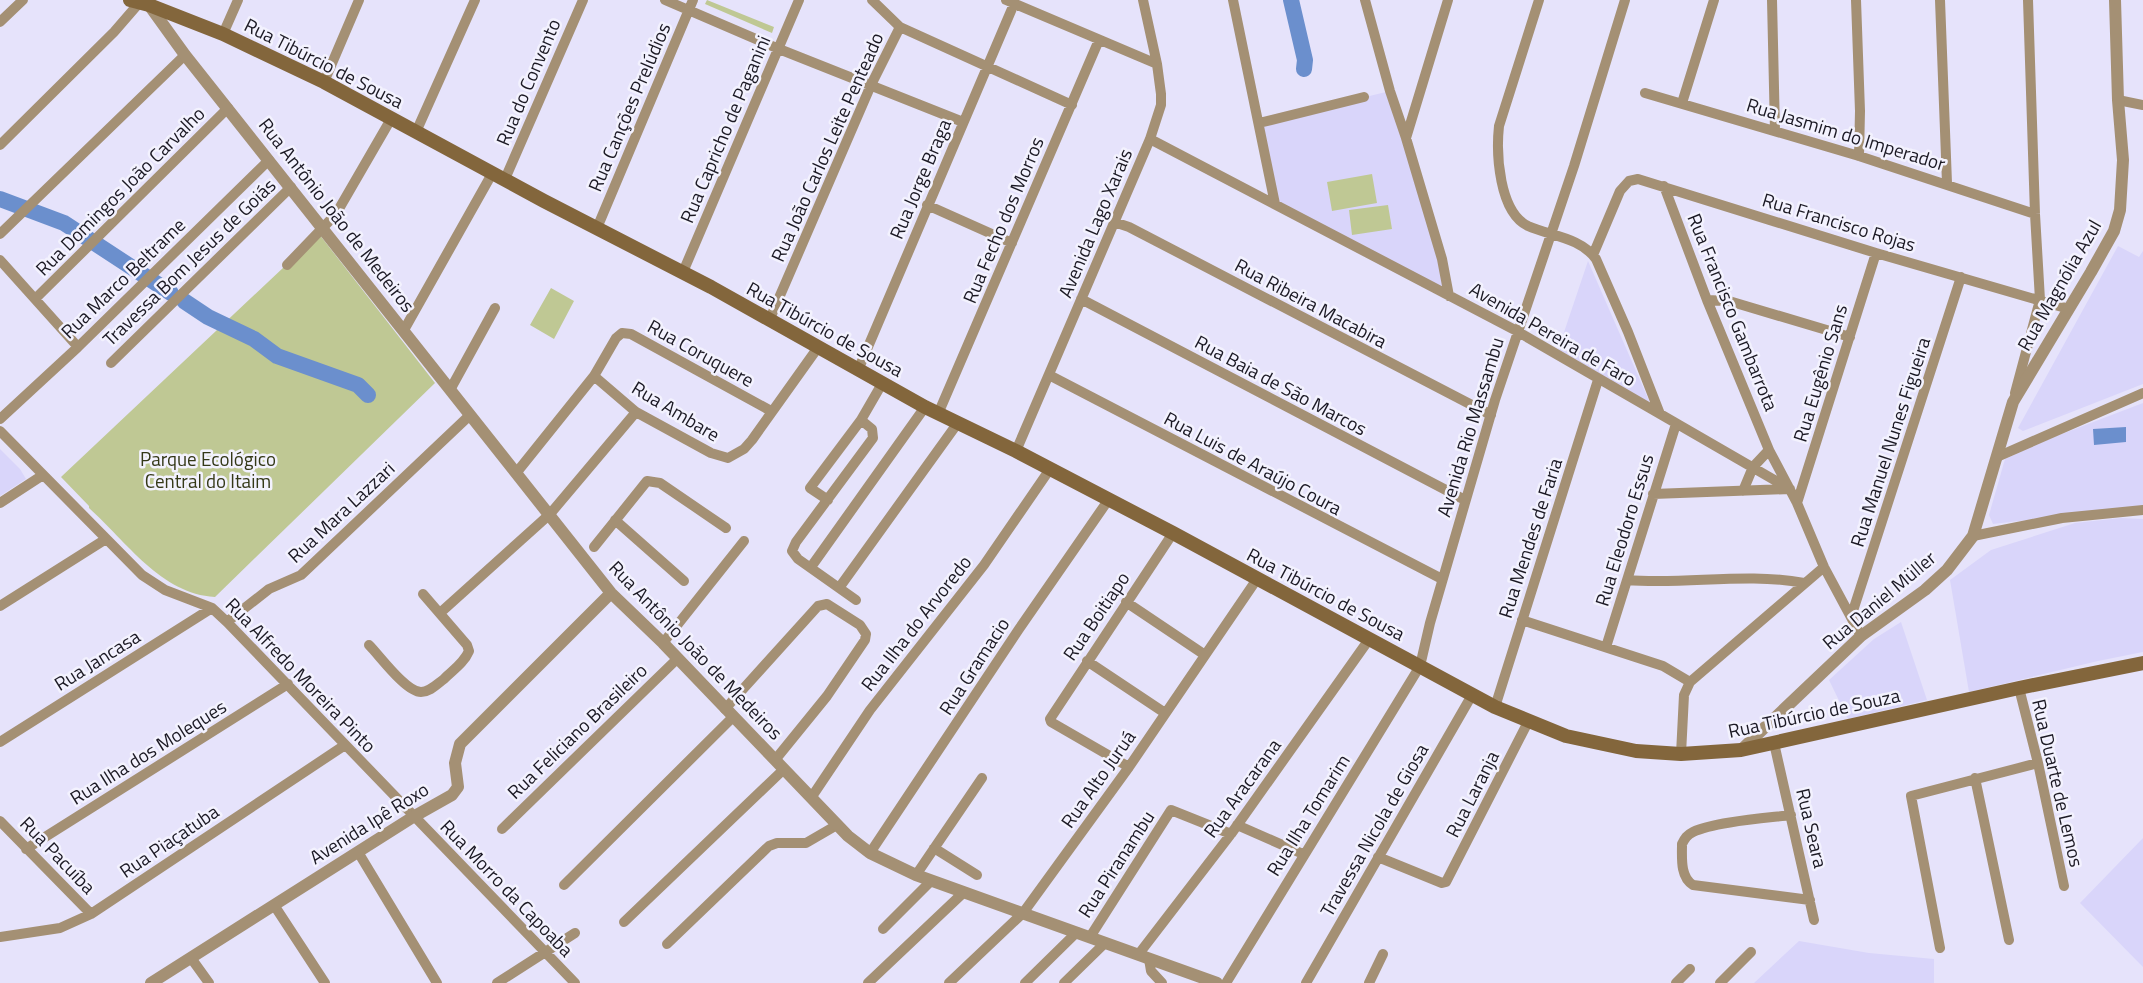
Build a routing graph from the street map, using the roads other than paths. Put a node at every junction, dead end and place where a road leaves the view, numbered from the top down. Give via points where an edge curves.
1 (23, 0) edge
2 (238, 0) edge
3 (359, 0) edge
4 (475, 0) edge
5 (583, 0) edge
6 (665, 0) edge
7 (799, 0) edge
8 (872, 0) edge
9 (1143, 0) edge
10 (1233, 0) edge
11 (1365, 0) edge
12 (1448, 0) edge
13 (1539, 0) edge
14 (1625, 0) edge
15 (1714, 0) edge
16 (1772, 0) edge
17 (1856, 0) edge
18 (1940, 0) edge
19 (2028, 0) edge
20 (2115, 0) edge
21 (1010, 2) edge
22 (140, 3) edge
23 (691, 5) edge
24 (0, 22) edge
25 (900, 27) junction
26 (223, 34) junction
27 (1099, 40) junction
28 (779, 49) junction
29 (185, 55) junction
30 (1157, 64) junction
31 (986, 67) junction
32 (324, 82) junction
33 (872, 85) junction
34 (1645, 93) dead end
35 (1364, 97) dead end
36 (2118, 100) junction
37 (1682, 103) junction
38 (1072, 105) junction
39 (2143, 105) edge
40 (228, 108) junction
41 (391, 119) junction
42 (963, 122) junction
43 (1259, 123) junction
44 (1775, 131) junction
45 (416, 132) junction
46 (1406, 138) junction
47 (1150, 139) junction
48 (0, 145) edge
49 (1859, 156) junction
50 (269, 160) junction
51 (499, 175) junction
52 (1947, 183) junction
53 (1664, 186) junction
54 (291, 187) junction
55 (1275, 204) junction
56 (927, 205) junction
57 (2035, 214) junction
58 (1114, 222) junction
59 (597, 228) junction
60 (324, 229) junction
61 (1552, 233) junction
62 (0, 234) edge
63 (1012, 243) junction
64 (1876, 253) junction
65 (1593, 255) junction
66 (0, 260) edge
67 (287, 265) dead end
68 (683, 272) junction
69 (1961, 277) junction
70 (1450, 296) junction
71 (36, 298) junction
72 (1081, 299) junction
73 (1707, 300) junction
74 (2040, 300) junction
75 (495, 308) dead end
76 (2069, 309) junction
77 (769, 321) junction
78 (404, 330) junction
79 (1518, 332) junction
80 (1850, 337) junction
81 (78, 346) junction
82 (819, 346) junction
83 (111, 363) dead end
84 (859, 368) junction
85 (1049, 375) junction
86 (594, 376) junction
87 (1598, 380) junction
88 (883, 382) junction
89 (450, 390) junction
90 (2143, 393) edge
91 (2013, 402) junction
92 (932, 410) junction
93 (771, 411) junction
94 (636, 412) junction
95 (1660, 414) junction
96 (470, 415) junction
97 (1491, 415) junction
98 (0, 419) edge
99 (861, 419) junction
100 (957, 424) junction
101 (1675, 424) junction
102 (0, 431) edge
103 (1769, 450) junction
104 (1016, 451) junction
105 (1997, 457) junction
106 (1753, 467) junction
107 (1049, 469) junction
108 (517, 472) junction
109 (43, 475) junction
110 (1790, 489) junction
111 (1744, 491) junction
112 (1653, 494) junction
113 (1108, 499) junction
114 (828, 500) junction
115 (1465, 500) junction
116 (0, 503) edge
117 (1797, 503) junction
118 (2143, 510) edge
119 (550, 514) junction
120 (615, 520) junction
121 (726, 528) dead end
122 (1173, 533) junction
123 (1973, 536) junction
124 (106, 538) junction
125 (744, 541) dead end
126 (590, 552) junction
127 (811, 567) junction
128 (1824, 567) junction
129 (1257, 579) junction
130 (1442, 579) junction
131 (1627, 580) junction
132 (684, 581) dead end
133 (1804, 583) junction
134 (839, 588) junction
135 (611, 593) junction
136 (423, 594) dead end
137 (856, 600) dead end
138 (1126, 602) junction
139 (0, 606) edge
140 (212, 608) junction
141 (440, 613) junction
142 (1851, 617) junction
143 (1522, 620) junction
144 (227, 622) junction
145 (1861, 636) junction
146 (1370, 638) junction
147 (663, 643) junction
148 (369, 645) dead end
149 (1606, 647) junction
150 (1205, 655) junction
151 (677, 659) junction
152 (1087, 661) junction
153 (2143, 663) edge
154 (1420, 666) junction
155 (1690, 682) junction
156 (289, 684) junction
157 (2019, 688) junction
158 (1472, 695) junction
159 (1495, 707) junction
160 (729, 713) junction
161 (1165, 713) junction
162 (1528, 722) junction
163 (0, 742) edge
164 (1774, 743) junction
165 (345, 745) junction
166 (1741, 750) junction
167 (1681, 754) junction
168 (2038, 763) junction
169 (779, 765) junction
170 (1129, 767) junction
171 (982, 778) dead end
172 (1975, 778) junction
173 (811, 798) junction
174 (1791, 815) junction
175 (413, 817) junction
176 (0, 821) edge
177 (837, 825) junction
178 (502, 829) dead end
179 (1234, 830) junction
180 (934, 848) junction
181 (26, 849) junction
182 (358, 852) junction
183 (870, 853) junction
184 (1303, 854) junction
185 (1378, 856) junction
186 (916, 875) junction
187 (977, 875) dead end
188 (931, 881) junction
189 (564, 885) dead end
190 (2064, 886) dead end
191 (964, 892) junction
192 (1810, 900) junction
193 (274, 905) junction
194 (1023, 913) junction
195 (91, 914) junction
196 (1814, 920) dead end
197 (624, 922) dead end
198 (883, 929) dead end
199 (575, 933) dead end
200 (1083, 935) junction
201 (0, 937) edge
202 (2009, 940) dead end
203 (1105, 943) junction
204 (667, 944) dead end
205 (1940, 948) dead end
206 (545, 952) junction
207 (1751, 952) dead end
208 (1383, 954) dead end
209 (1144, 957) junction
210 (191, 958) junction
211 (1690, 969) dead end
212 (1157, 981) edge
213 (151, 983) edge
214 (209, 983) edge
215 (325, 983) edge
216 (438, 983) edge
217 (498, 983) edge
218 (575, 983) edge
219 (868, 983) edge
220 (949, 983) edge
221 (1025, 983) edge
222 (1063, 983) edge
223 (1217, 983) edge
224 (1226, 983) edge
225 (1306, 983) edge
226 (1369, 983) edge
227 (1676, 983) edge
228 (1720, 983) edge

1 - 24 street
2 - 26 street
3 - 32 street
4 - 45 street
5 - 51 street, Rua do Convento
6 - 23 street
7 - 28 street, Rua Capricho de Paganini
8 - 25 street
9 - 30 street, Avenida Lago Xarais
10 - 43 street
11 - 46 street
12 - 46 street
13 - 61 street via 1496,148 1502,184 1516,216
14 - 61 street, Avenida Rio Massambu
15 - 37 street
16 - 44 street
17 - 49 street
18 - 52 street
19 - 57 street
20 - 36 street, Rua Magnólia Azul
21 - 27 street
21 - 31 street, Rua Jorge Braga
22 - 26 main road, Rua Tibúrcio de Sousa
22 - 29 street, Rua Antônio João de Medeiros
22 - 48 street
23 - 28 street
23 - 59 street, Rua Canções Prelúdios
25 - 31 street
25 - 33 street, Rua João Carlos Leite Penteado
26 - 32 main road, Rua Tibúrcio de Sousa
27 - 30 street
27 - 38 street, Rua Fecho dos Morros
28 - 33 street
28 - 68 street, Rua Capricho de Paganini
29 - 40 street, Rua Antônio João de Medeiros
29 - 62 street
30 - 47 street, Avenida Lago Xarais via 1161,105
31 - 38 street
31 - 42 street, Rua Jorge Braga
32 - 41 main road, Rua Tibúrcio de Sousa
33 - 42 street
33 - 77 street, Rua João Carlos Leite Penteado
34 - 37 street, Rua Jasmim do Imperador
35 - 43 street
36 - 39 street
36 - 76 street, Rua Magnólia Azul via 2123,160 2120,210 2114,231
37 - 44 street, Rua Jasmim do Imperador
38 - 63 street, Rua Fecho dos Morros
40 - 50 street, Rua Antônio João de Medeiros
40 - 71 street, Rua Domingos João Carvalho
41 - 45 main road, Rua Tibúrcio de Sousa
41 - 60 street
42 - 56 street, Rua Jorge Braga
43 - 55 street
44 - 49 street, Rua Jasmim do Imperador
45 - 51 main road, Rua Tibúrcio de Sousa
46 - 70 street
47 - 55 street, Avenida Pereira de Faro
47 - 58 street, Avenida Lago Xarais
49 - 52 street, Rua Jasmim do Imperador
50 - 54 street, Rua Antônio João de Medeiros
50 - 81 street, Rua Marco Beltrame
51 - 59 main road, Rua Tibúrcio de Sousa
51 - 78 street, Rua do Convento
52 - 57 street, Rua Jasmim do Imperador
53 - 64 street, Rua Francisco Rojas
53 - 65 street, Rua Francisco Rojas via 1629,181 1620,191
53 - 73 street, Rua Francisco Gambarrota
54 - 60 street, Rua Antônio João de Medeiros
54 - 83 street, Travessa Bom Jesus de Goiás
55 - 70 street, Avenida Pereira de Faro
56 - 63 street
56 - 84 street, Rua Jorge Braga
57 - 74 street
58 - 72 street, Avenida Lago Xarais
58 - 97 street, Rua Ribeira Macabira
59 - 68 main road, Rua Tibúrcio de Sousa
60 - 67 street
60 - 78 street, Rua Antônio João de Medeiros
61 - 65 street
61 - 79 street, Avenida Rio Massambu
63 - 92 street, Rua Fecho dos Morros
64 - 69 street, Rua Francisco Rojas
64 - 80 street, Rua Eugênio Sans
65 - 95 street
66 - 71 street
68 - 77 main road, Rua Tibúrcio de Sousa
69 - 74 street, Rua Francisco Rojas
69 - 142 street, Rua Manuel Nunes Figueira
70 - 79 street, Avenida Pereira de Faro
71 - 81 street
72 - 85 street, Avenida Lago Xarais
72 - 115 street, Rua Baia de São Marcos
73 - 80 street via 1729,301
73 - 103 street, Rua Francisco Gambarrota
74 - 76 street, Rua Francisco Rojas
74 - 91 street
75 - 89 street
76 - 91 street, Rua Magnólia Azul
77 - 82 main road, Rua Tibúrcio de Sousa
78 - 89 street, Rua Antônio João de Medeiros
79 - 87 street, Avenida Pereira de Faro
79 - 97 street, Avenida Rio Massambu
80 - 117 street, Rua Eugênio Sans
81 - 98 street, Rua Marco Beltrame
82 - 84 main road, Rua Tibúrcio de Sousa
82 - 93 street, Rua Ambare
84 - 88 main road, Rua Tibúrcio de Sousa
85 - 104 street, Avenida Lago Xarais
85 - 130 street, Rua Luis de Araújo Coura
86 - 93 street, Rua Coruquere via 616,338 631,334
86 - 94 street, Rua Ambare
86 - 108 street, Rua Coruquere
87 - 95 street, Avenida Pereira de Faro
87 - 143 street, Rua Mendes de Faria
88 - 92 main road, Rua Tibúrcio de Sousa
88 - 99 street
89 - 96 street, Rua Antônio João de Medeiros
90 - 105 street
91 - 105 street, Rua Magnólia Azul
92 - 100 main road, Rua Tibúrcio de Sousa
92 - 127 street, Rua Fecho dos Morros
93 - 94 street, Rua Ambare via 744,449 727,458
94 - 119 street
95 - 101 street, Avenida Pereira de Faro
96 - 108 street, Rua Antônio João de Medeiros
96 - 144 street, Rua Mara Lazzari via 301,575 269,589
97 - 115 street, Avenida Rio Massambu
99 - 114 street via 872,429 873,438
99 - 114 street via 810,488
100 - 104 main road, Rua Tibúrcio de Sousa
100 - 134 street
101 - 106 street, Avenida Pereira de Faro
101 - 112 street, Rua Eleodoro Essus
102 - 109 street, Rua Alfredo Moreira Pinto
103 - 106 street
103 - 110 street, Rua Francisco Gambarrota
104 - 107 main road, Rua Tibúrcio de Sousa
105 - 123 street, Rua Magnólia Azul
106 - 110 street, Avenida Pereira de Faro
106 - 111 street
107 - 113 main road, Rua Tibúrcio de Sousa
107 - 173 street, Rua Ilha do Arvoredo via 984,565 877,701
108 - 119 street, Rua Antônio João de Medeiros
109 - 116 street
109 - 124 street, Rua Alfredo Moreira Pinto
110 - 111 street
110 - 117 street
111 - 112 street
112 - 131 street, Rua Eleodoro Essus
113 - 122 main road, Rua Tibúrcio de Sousa
113 - 183 street, Rua Gramacio
114 - 127 street via 793,548 796,557
115 - 130 street, Avenida Rio Massambu
117 - 128 street
118 - 123 street via 2062,518
119 - 126 street, Rua Antônio João de Medeiros
119 - 141 street
120 - 121 street via 650,480
120 - 126 street
120 - 132 street
122 - 129 main road, Rua Tibúrcio de Sousa
122 - 138 street, Rua Boitiapo
123 - 145 street, Rua Daniel Müller via 1925,590
124 - 139 street
124 - 140 street, Rua Alfredo Moreira Pinto via 142,575 165,590
125 - 147 street
126 - 135 street, Rua Antônio João de Medeiros
127 - 134 street
128 - 133 street
128 - 142 street
129 - 146 main road, Rua Tibúrcio de Sousa
129 - 150 street, Rua Alto Juruá
130 - 154 street, Avenida Rio Massambu
131 - 133 street via 1773,578
131 - 149 street, Rua Eleodoro Essus
133 - 155 street
134 - 137 street
135 - 147 street, Rua Antônio João de Medeiros
135 - 175 street, Avenida Ipê Roxo via 460,744 456,791
136 - 141 street
138 - 150 street
138 - 152 street, Rua Boitiapo
140 - 144 street, Rua Alfredo Moreira Pinto
140 - 163 street, Rua Jancasa
141 - 148 street via 469,651 431,690 415,691
142 - 145 street
143 - 149 street
143 - 159 street, Rua Mendes de Faria
144 - 156 street, Rua Alfredo Moreira Pinto
145 - 166 street, Rua Daniel Müller
146 - 154 main road, Rua Tibúrcio de Sousa
146 - 179 street, Rua Aracarana
147 - 151 street, Rua Antônio João de Medeiros
149 - 155 street via 1663,666
150 - 161 street, Rua Alto Juruá
151 - 160 street, Rua Antônio João de Medeiros
151 - 178 street, Rua Feliciano Brasileiro
152 - 161 street
152 - 170 street, Rua Boitiapo via 1050,720
153 - 157 main road, Rua Tibúrcio de Souza
154 - 158 main road, Rua Tibúrcio de Sousa
154 - 184 street, Rua Ilha Tomarim
155 - 167 street via 1684,695
156 - 165 street, Rua Alfredo Moreira Pinto
156 - 181 street, Rua Ilha dos Moleques
157 - 164 main road, Rua Tibúrcio de Souza
157 - 168 street, Rua Duarte de Lemos
158 - 159 main road, Rua Tibúrcio de Sousa
158 - 185 street, Travessa Nicola de Giosa
159 - 162 main road, Rua Tibúrcio de Souza
160 - 169 street, Rua Antônio João de Medeiros
160 - 169 street via 818,606 827,604 863,627 865,640
160 - 189 street
161 - 170 street, Rua Alto Juruá
162 - 167 main road, Rua Tibúrcio de Souza via 1604,746
162 - 185 street, Rua Laranja via 1446,882
164 - 166 main road, Rua Tibúrcio de Souza
164 - 174 street, Rua Seara
165 - 175 street, Rua Alfredo Moreira Pinto
165 - 195 street, Rua Piaçatuba
166 - 167 main road, Rua Tibúrcio de Souza
168 - 172 street
168 - 190 street, Rua Duarte de Lemos
169 - 173 street, Rua Antônio João de Medeiros
169 - 197 street
170 - 194 street, Rua Alto Juruá
171 - 180 street
172 - 202 street
172 - 205 street via 1911,797
173 - 177 street, Rua Antônio João de Medeiros
174 - 192 street, Rua Seara
174 - 192 street via 1693,832 1682,844 1684,874 1689,883 1699,886
175 - 182 street, Avenida Ipê Roxo
175 - 206 street, Rua Morro da Capoaba
176 - 181 street, Rua Pacuíba
177 - 183 street, Rua Antônio João de Medeiros
177 - 204 street via 806,843 769,846
179 - 184 street
179 - 200 street, Rua Piranambu via 1171,810
179 - 209 street, Rua Aracarana
180 - 186 street
180 - 187 street
181 - 195 street, Rua Pacuíba
182 - 193 street, Avenida Ipê Roxo
182 - 216 street
183 - 186 street, Rua Antônio João de Medeiros
184 - 224 street, Rua Ilha Tomarim
185 - 225 street, Travessa Nicola de Giosa
186 - 188 street, Rua Antônio João de Medeiros
188 - 191 street, Rua Antônio João de Medeiros
188 - 198 street
191 - 194 street, Rua Antônio João de Medeiros
191 - 219 street
192 - 196 street, Rua Seara
193 - 210 street, Avenida Ipê Roxo
193 - 215 street
194 - 200 street, Rua Antônio João de Medeiros
194 - 220 street, Rua Alto Juruá
195 - 201 street, Rua Piaçatuba via 60,928
199 - 206 street
200 - 203 street, Rua Antônio João de Medeiros
200 - 221 street, Rua Piranambu
203 - 209 street, Rua Antônio João de Medeiros
203 - 222 street
206 - 217 street
206 - 218 street, Rua Morro da Capoaba
207 - 228 street
208 - 226 street
209 - 212 street
209 - 223 street, Rua Antônio João de Medeiros
210 - 213 street, Avenida Ipê Roxo
210 - 214 street
211 - 227 street

